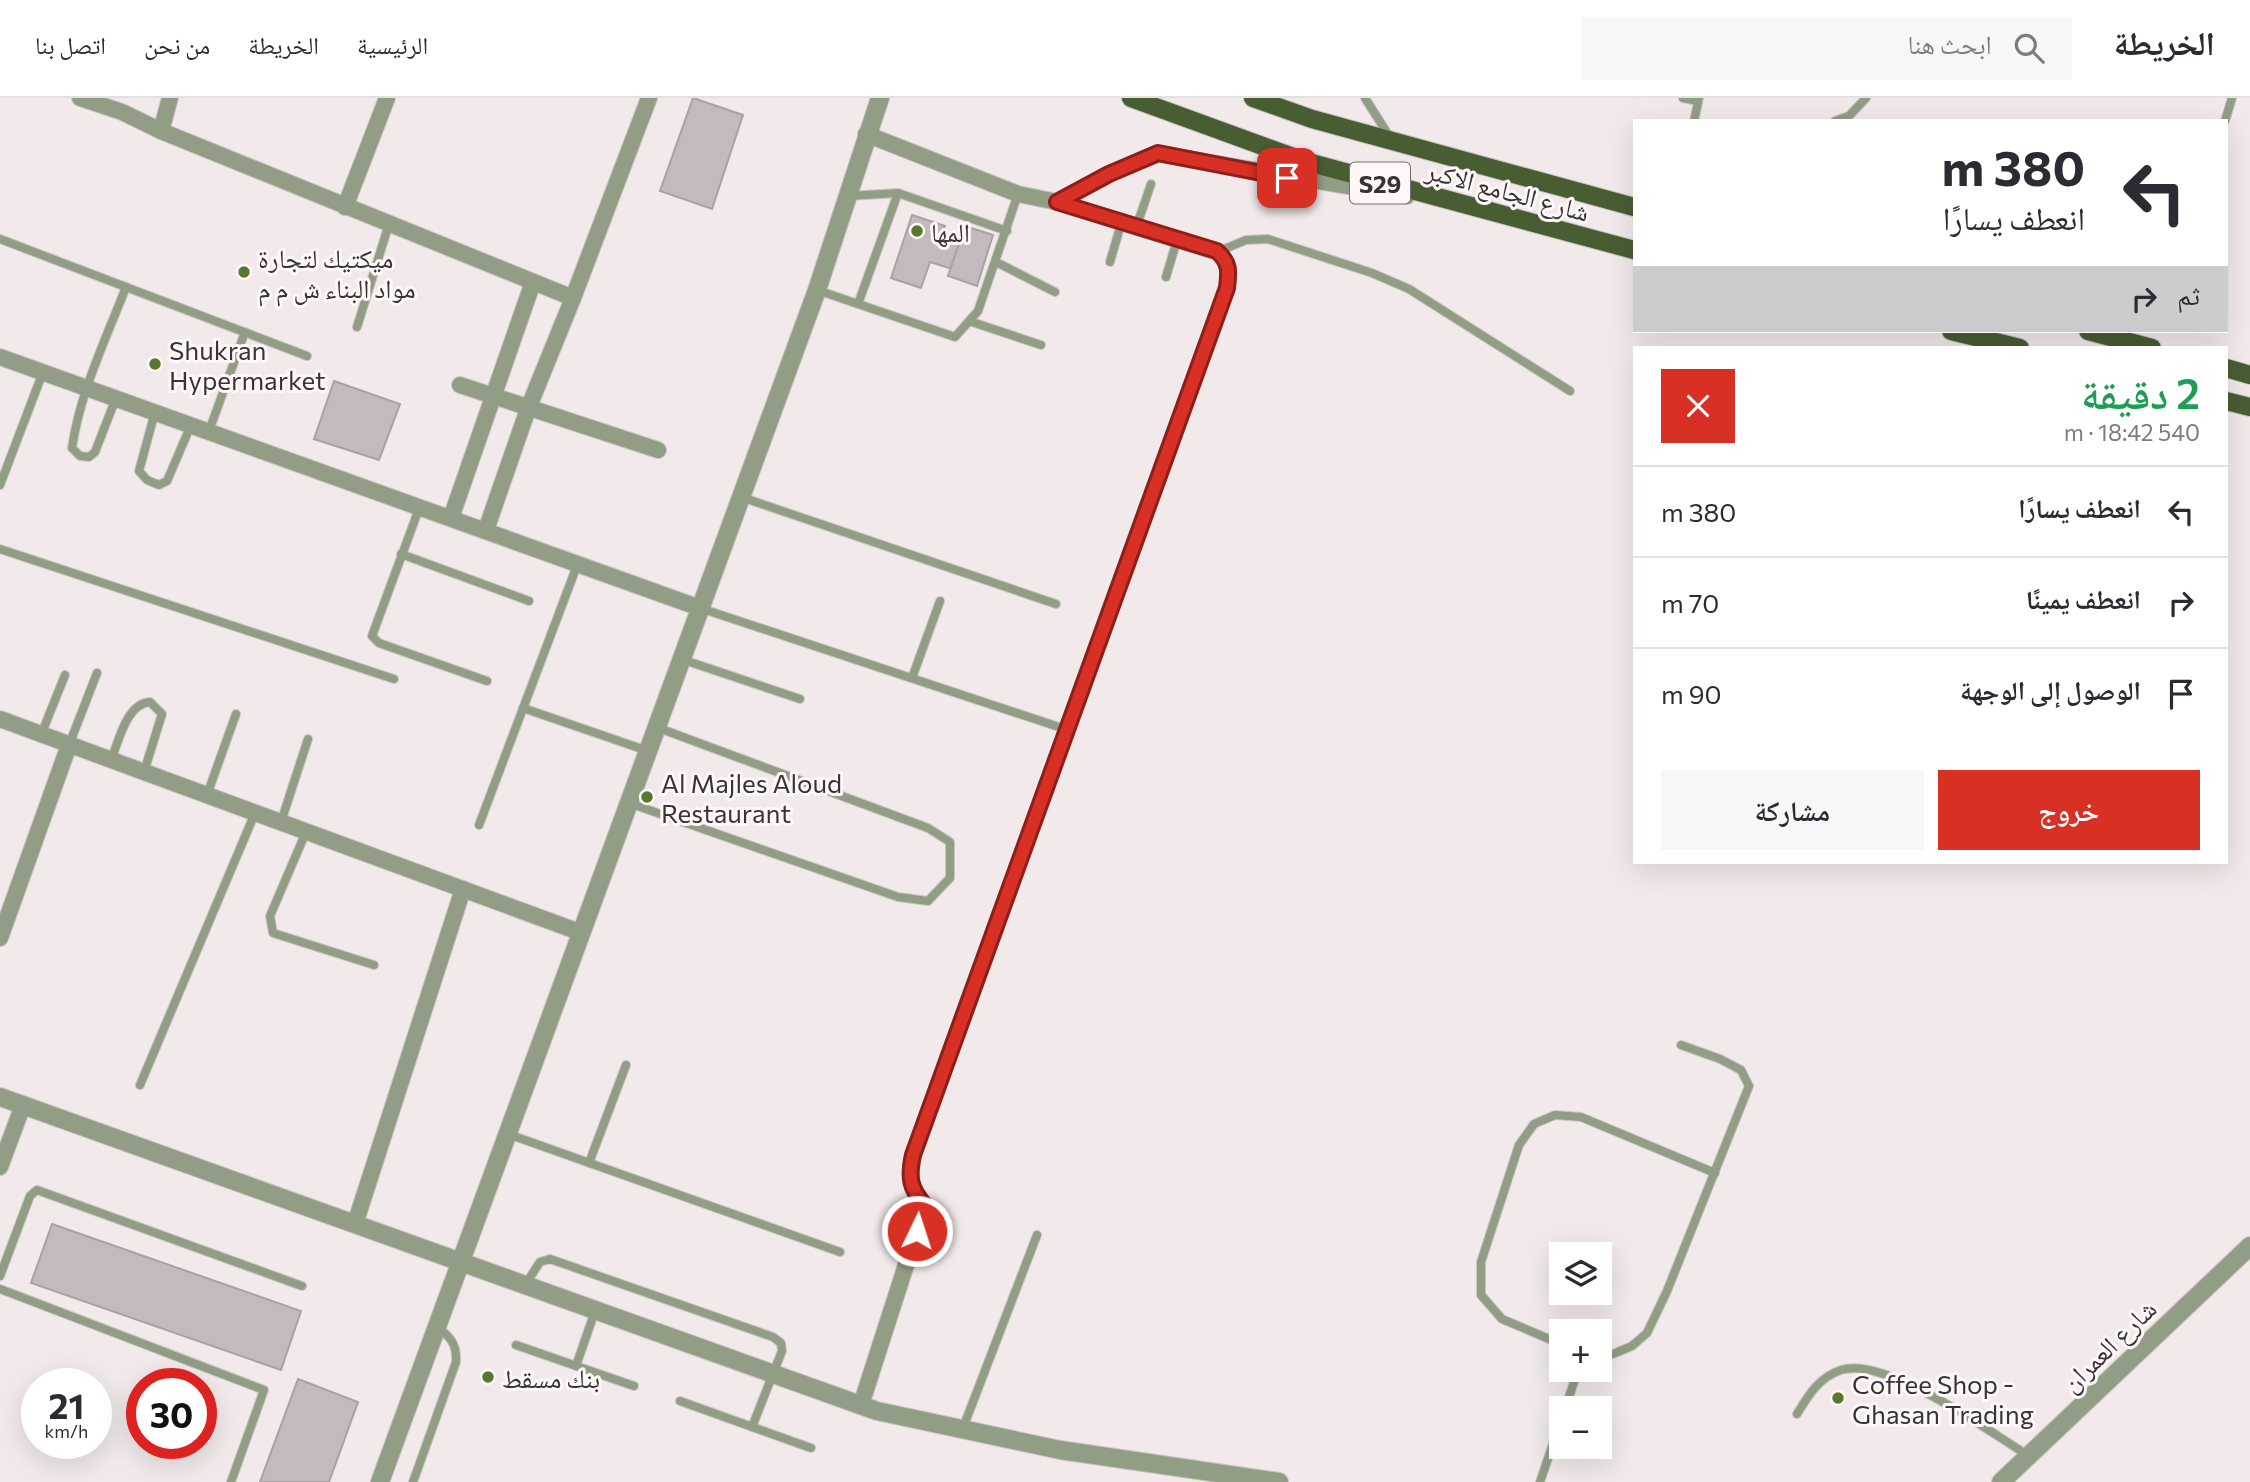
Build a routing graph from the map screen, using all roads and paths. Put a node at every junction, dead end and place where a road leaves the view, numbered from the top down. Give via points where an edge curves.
1 (80, 98) edge
2 (170, 98) edge
3 (387, 98) edge
4 (649, 98) edge
5 (1253, 98) edge
6 (1365, 98) edge
7 (1683, 98) edge
8 (1866, 98) edge
9 (2232, 98) edge
10 (876, 99) edge
11 (1130, 99) edge
12 (1699, 100) edge
13 (1283, 103) edge
14 (1694, 119) edge
15 (1841, 119) edge
16 (2226, 119) edge
17 (161, 131) junction
18 (866, 134) junction
19 (1392, 141) junction
20 (1151, 184) dead end
21 (898, 193) junction
22 (1018, 194) junction
23 (846, 196) junction
24 (1443, 201) junction
25 (1057, 202) junction
26 (345, 207) junction
27 (1633, 207) edge
28 (389, 224) junction
29 (1128, 226) junction
30 (1007, 231) junction
31 (0, 239) edge
32 (1177, 240) junction
33 (1633, 250) edge
34 (1217, 251) junction
35 (996, 262) junction
36 (1110, 262) dead end
37 (1166, 277) dead end
38 (533, 282) junction
39 (126, 286) junction
40 (817, 290) junction
41 (1055, 292) dead end
42 (573, 298) junction
43 (858, 304) junction
44 (969, 321) junction
45 (357, 327) dead end
46 (245, 332) junction
47 (1959, 333) edge
48 (2096, 333) edge
49 (1041, 345) dead end
50 (2012, 346) edge
51 (2144, 346) edge
52 (307, 356) dead end
53 (0, 357) edge
54 (2228, 369) edge
55 (43, 372) junction
56 (2250, 375) edge
57 (460, 385) dead end
58 (88, 388) junction
59 (1570, 391) dead end
60 (493, 397) junction
61 (116, 398) junction
62 (2228, 402) edge
63 (2250, 407) edge
64 (528, 409) junction
65 (155, 412) junction
66 (191, 425) junction
67 (209, 431) junction
68 (658, 450) dead end
69 (0, 485) edge
70 (741, 497) junction
71 (420, 506) junction
72 (451, 518) junction
73 (486, 530) junction
74 (0, 549) edge
75 (401, 554) junction
76 (578, 563) junction
77 (529, 601) dead end
78 (940, 601) dead end
79 (1056, 604) dead end
80 (700, 608) junction
81 (681, 659) junction
82 (97, 673) dead end
83 (65, 675) dead end
84 (912, 678) junction
85 (394, 679) dead end
86 (487, 681) dead end
87 (800, 699) dead end
88 (523, 708) junction
89 (236, 714) dead end
90 (0, 719) edge
91 (656, 727) junction
92 (1068, 730) junction
93 (41, 734) junction
94 (308, 739) dead end
95 (69, 745) junction
96 (648, 751) junction
97 (111, 760) junction
98 (144, 772) junction
99 (207, 795) junction
100 (629, 803) junction
101 (255, 813) junction
102 (281, 822) junction
103 (479, 825) dead end
104 (306, 832) junction
105 (463, 889) junction
106 (582, 933) junction
107 (0, 937) edge
108 (374, 965) dead end
109 (1681, 1045) dead end
110 (626, 1065) dead end
111 (140, 1085) dead end
112 (0, 1097) edge
113 (23, 1105) junction
114 (508, 1133) junction
115 (4, 1145) edge
116 (589, 1163) junction
117 (0, 1167) edge
118 (1714, 1173) junction
119 (355, 1224) junction
120 (1037, 1235) dead end
121 (2250, 1246) edge
122 (840, 1252) dead end
123 (460, 1263) junction
124 (0, 1276) edge
125 (302, 1286) dead end
126 (524, 1286) junction
127 (0, 1289) edge
128 (595, 1311) junction
129 (437, 1326) junction
130 (1549, 1339) edge
131 (516, 1345) dead end
132 (1612, 1354) edge
133 (576, 1366) junction
134 (773, 1374) junction
135 (634, 1386) dead end
136 (680, 1401) dead end
137 (861, 1405) junction
138 (1797, 1414) dead end
139 (752, 1427) junction
140 (963, 1429) junction
141 (811, 1448) dead end
142 (1549, 1455) edge
143 (2029, 1456) junction
144 (231, 1482) edge
145 (380, 1482) edge
146 (413, 1482) edge
147 (1279, 1482) edge
148 (1540, 1482) edge
149 (2001, 1482) edge

1 - 17 street
2 - 17 street
3 - 26 street
4 - 42 street
5 - 13 main road, شارع الجامع الاكبر / S29
6 - 19 lane
7 - 12 lane
8 - 15 lane
9 - 16 lane
10 - 18 street
11 - 24 main road, شارع الجامع الاكبر / S29 via 1304,161
12 - 14 lane
13 - 19 main road, شارع الجامع الاكبر / S29
17 - 26 street
18 - 22 street
18 - 23 street
19 - 27 main road, شارع الجامع الاكبر / S29
20 - 29 lane
21 - 23 lane
21 - 30 lane
21 - 43 lane
22 - 25 street
22 - 30 lane
23 - 40 street
24 - 25 street via 1158,153
24 - 33 main road, شارع الجامع الاكبر / S29
25 - 29 street
26 - 28 street
28 - 38 street
28 - 45 lane
29 - 32 street
29 - 36 lane
30 - 35 lane
31 - 39 lane
32 - 34 street
32 - 37 lane
34 - 59 lane via 1246,240 1268,239 1372,273 1409,289
34 - 92 street via 1227,260 1227,288
35 - 41 lane
35 - 44 lane via 978,311
38 - 42 street
38 - 60 street
39 - 46 lane
39 - 58 lane
40 - 43 lane
40 - 70 street
42 - 64 street
43 - 44 lane via 955,337
44 - 49 lane
46 - 52 lane
46 - 67 lane
47 - 50 main road
48 - 51 main road
53 - 55 street
54 - 56 main road
55 - 58 street
55 - 69 lane
57 - 60 street
58 - 61 street
58 - 61 lane via 72,448 80,456 95,452
60 - 64 street
60 - 72 street
61 - 65 street
62 - 63 main road
64 - 68 street
64 - 73 street
65 - 66 street
65 - 66 lane via 139,471 159,485 167,481
66 - 67 street
67 - 71 street
70 - 79 lane
70 - 80 street
71 - 72 street
71 - 75 lane
72 - 73 street
73 - 76 street
74 - 85 lane
75 - 77 lane
75 - 86 lane via 372,636 379,643
76 - 80 street
76 - 88 lane
78 - 84 lane
80 - 81 street
80 - 84 lane
81 - 87 lane
81 - 91 street
82 - 95 lane
83 - 93 lane
84 - 92 lane
88 - 96 lane
88 - 103 lane
89 - 99 lane
90 - 93 street
91 - 96 street
91 - 100 lane via 928,828 950,842 950,878 928,901 898,897
92 - 137 street via 913,1155 909,1175 913,1191 925,1206
93 - 95 street
94 - 102 lane
95 - 97 street
95 - 107 street
96 - 100 street
97 - 98 street
97 - 98 lane via 132,710 149,702 162,714
98 - 99 street
99 - 101 street
100 - 106 street
101 - 102 street
101 - 111 lane
102 - 104 street
104 - 105 street
104 - 108 lane via 270,916 270,928 273,933
105 - 106 street
105 - 119 street
106 - 114 street
109 - 118 lane via 1741,1070 1749,1086
110 - 116 lane
112 - 113 street
113 - 115 street
113 - 119 street
114 - 116 lane
114 - 123 street
115 - 117 street
116 - 122 lane
118 - 130 lane via 1581,1117 1555,1115 1534,1124 1519,1145 1481,1262 1481,1295 1502,1319
118 - 132 lane via 1647,1333
119 - 123 street
120 - 140 lane
121 - 143 street, شارع العمران
123 - 126 street
123 - 129 street
124 - 125 lane via 30,1196 37,1189
126 - 128 street
126 - 134 lane via 540,1262 550,1259 586,1270 773,1337 782,1351
127 - 144 lane via 264,1390
128 - 133 lane
128 - 134 street
129 - 145 street
129 - 146 lane via 457,1348 456,1362
131 - 133 lane
133 - 135 lane
134 - 137 street
134 - 139 lane
136 - 139 lane
137 - 140 street
138 - 143 lane via 1814,1386 1842,1369 1871,1370 1915,1385
139 - 141 lane
140 - 147 street via 1060,1450
142 - 148 lane
143 - 149 street, شارع العمران

